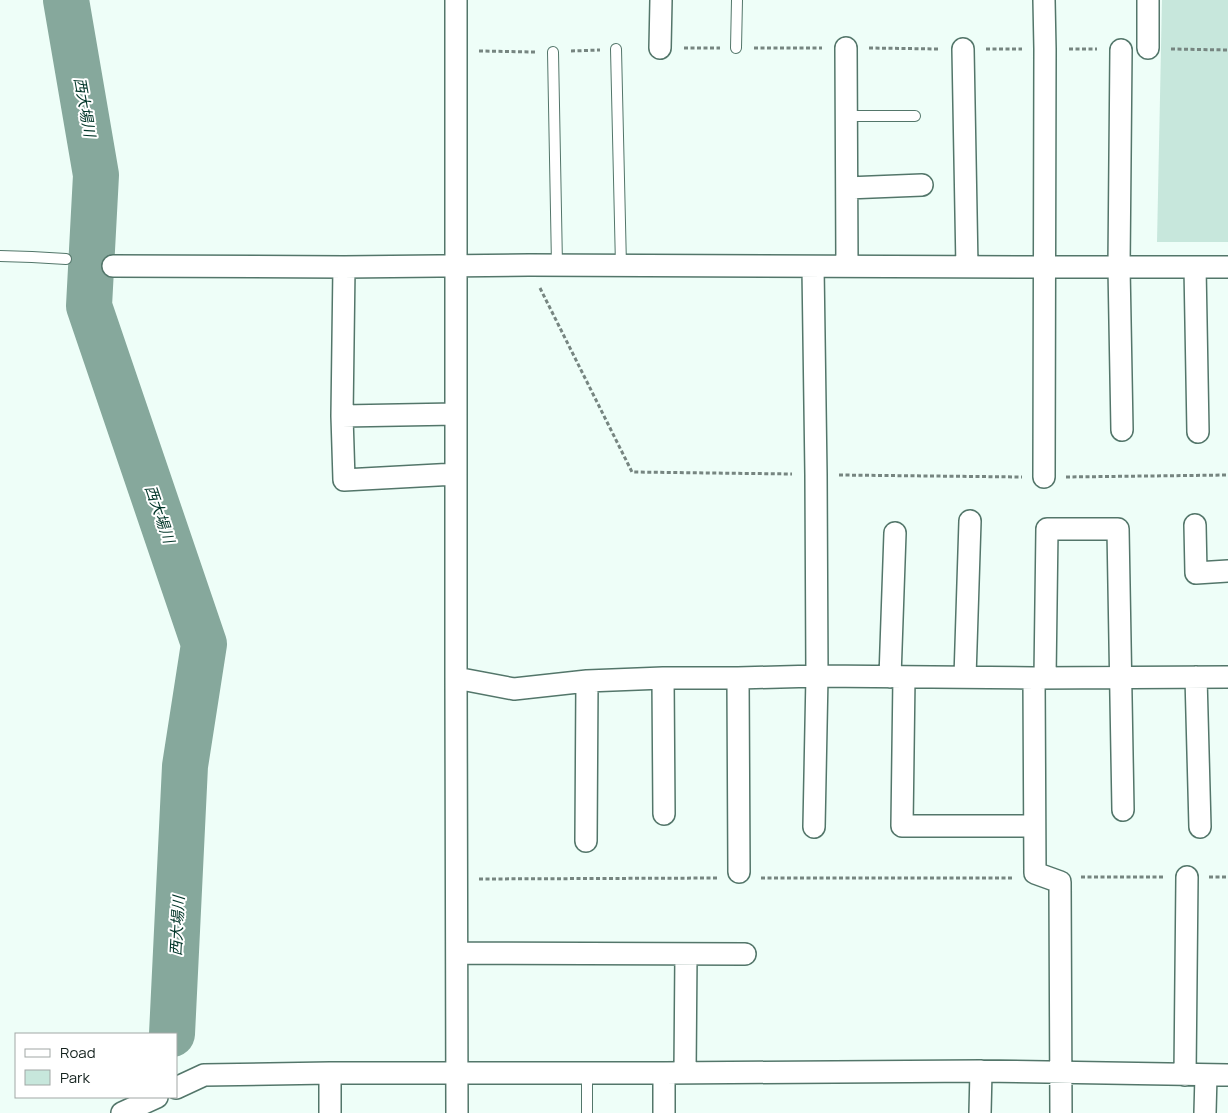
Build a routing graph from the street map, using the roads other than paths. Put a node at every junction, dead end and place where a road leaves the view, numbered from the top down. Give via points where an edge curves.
1 (456, 0) edge
2 (661, 0) edge
3 (737, 0) edge
4 (1044, 0) edge
5 (1148, 0) edge
6 (660, 48) dead end
7 (736, 48) dead end
8 (846, 48) dead end
9 (1148, 48) dead end
10 (616, 49) dead end
11 (964, 49) dead end
12 (1121, 50) dead end
13 (553, 52) dead end
14 (846, 116) junction
15 (915, 116) dead end
16 (922, 185) dead end
17 (847, 188) junction
18 (0, 256) edge
19 (66, 259) dead end
20 (113, 266) dead end
21 (557, 266) junction
22 (622, 266) junction
23 (813, 266) junction
24 (848, 266) junction
25 (344, 267) junction
26 (456, 267) junction
27 (967, 267) junction
28 (1044, 267) junction
29 (1119, 267) junction
30 (1195, 267) junction
31 (1228, 267) edge
32 (456, 414) junction
33 (342, 416) junction
34 (1122, 430) dead end
35 (1198, 432) dead end
36 (456, 474) junction
37 (1044, 478) dead end
38 (970, 521) dead end
39 (1195, 525) dead end
40 (895, 533) dead end
41 (1228, 571) edge
42 (817, 676) junction
43 (897, 677) junction
44 (965, 677) junction
45 (1040, 677) junction
46 (1121, 677) junction
47 (1196, 677) junction
48 (1228, 677) edge
49 (456, 678) junction
50 (663, 678) junction
51 (738, 678) junction
52 (587, 681) junction
53 (1123, 810) dead end
54 (664, 814) dead end
55 (1034, 826) junction
56 (814, 827) dead end
57 (1200, 827) dead end
58 (586, 841) dead end
59 (729, 875) road end
60 (1188, 877) road end
61 (458, 953) junction
62 (686, 954) junction
63 (745, 954) dead end
64 (981, 1071) junction
65 (1061, 1072) junction
66 (330, 1073) junction
67 (457, 1073) junction
68 (587, 1073) junction
69 (674, 1073) junction
70 (1185, 1075) junction
71 (1206, 1075) junction
72 (1228, 1075) edge
73 (178, 1087) edge
74 (155, 1098) edge
75 (122, 1113) edge
76 (330, 1113) edge
77 (457, 1113) edge
78 (587, 1113) edge
79 (664, 1113) edge
80 (980, 1113) edge
81 (1061, 1113) edge
82 (1205, 1113) edge

1 - 26 street
2 - 6 street
3 - 7 lane
4 - 28 street
5 - 9 street
8 - 14 street
10 - 22 lane
11 - 27 street
12 - 29 street
13 - 21 lane
14 - 15 lane
14 - 17 street
16 - 17 street
17 - 24 street
18 - 19 lane
20 - 25 street
21 - 22 street
21 - 26 street
22 - 23 street
23 - 24 street
23 - 42 street
24 - 27 street
25 - 26 street
25 - 33 street
26 - 32 street
27 - 28 street
28 - 29 street
28 - 37 street
29 - 30 street
29 - 34 street
30 - 31 street
30 - 35 street
32 - 33 street
32 - 36 street
33 - 36 street via 344,480
36 - 49 street
38 - 44 street
39 - 41 street via 1196,573
40 - 43 street
42 - 43 street
42 - 51 street
42 - 56 street
43 - 44 street
43 - 55 street via 902,826
44 - 45 street
45 - 46 street
45 - 46 street via 1047,529 1118,529
45 - 55 street
46 - 47 street
46 - 53 street
47 - 48 street
47 - 57 street
49 - 52 street via 514,689
49 - 61 street
50 - 51 street
50 - 52 street
50 - 54 street
51 - 59 street
52 - 58 street
55 - 65 street via 1035,873 1060,882
60 - 70 street
61 - 62 street
61 - 67 street
62 - 63 street
62 - 69 street
64 - 65 street
64 - 69 street
64 - 80 street
65 - 70 street
65 - 81 street
66 - 67 street
66 - 73 street via 204,1075
66 - 76 street
67 - 68 street
67 - 77 street
68 - 69 street
68 - 78 lane
69 - 79 street
70 - 71 street
71 - 72 street
71 - 82 street
74 - 75 street

